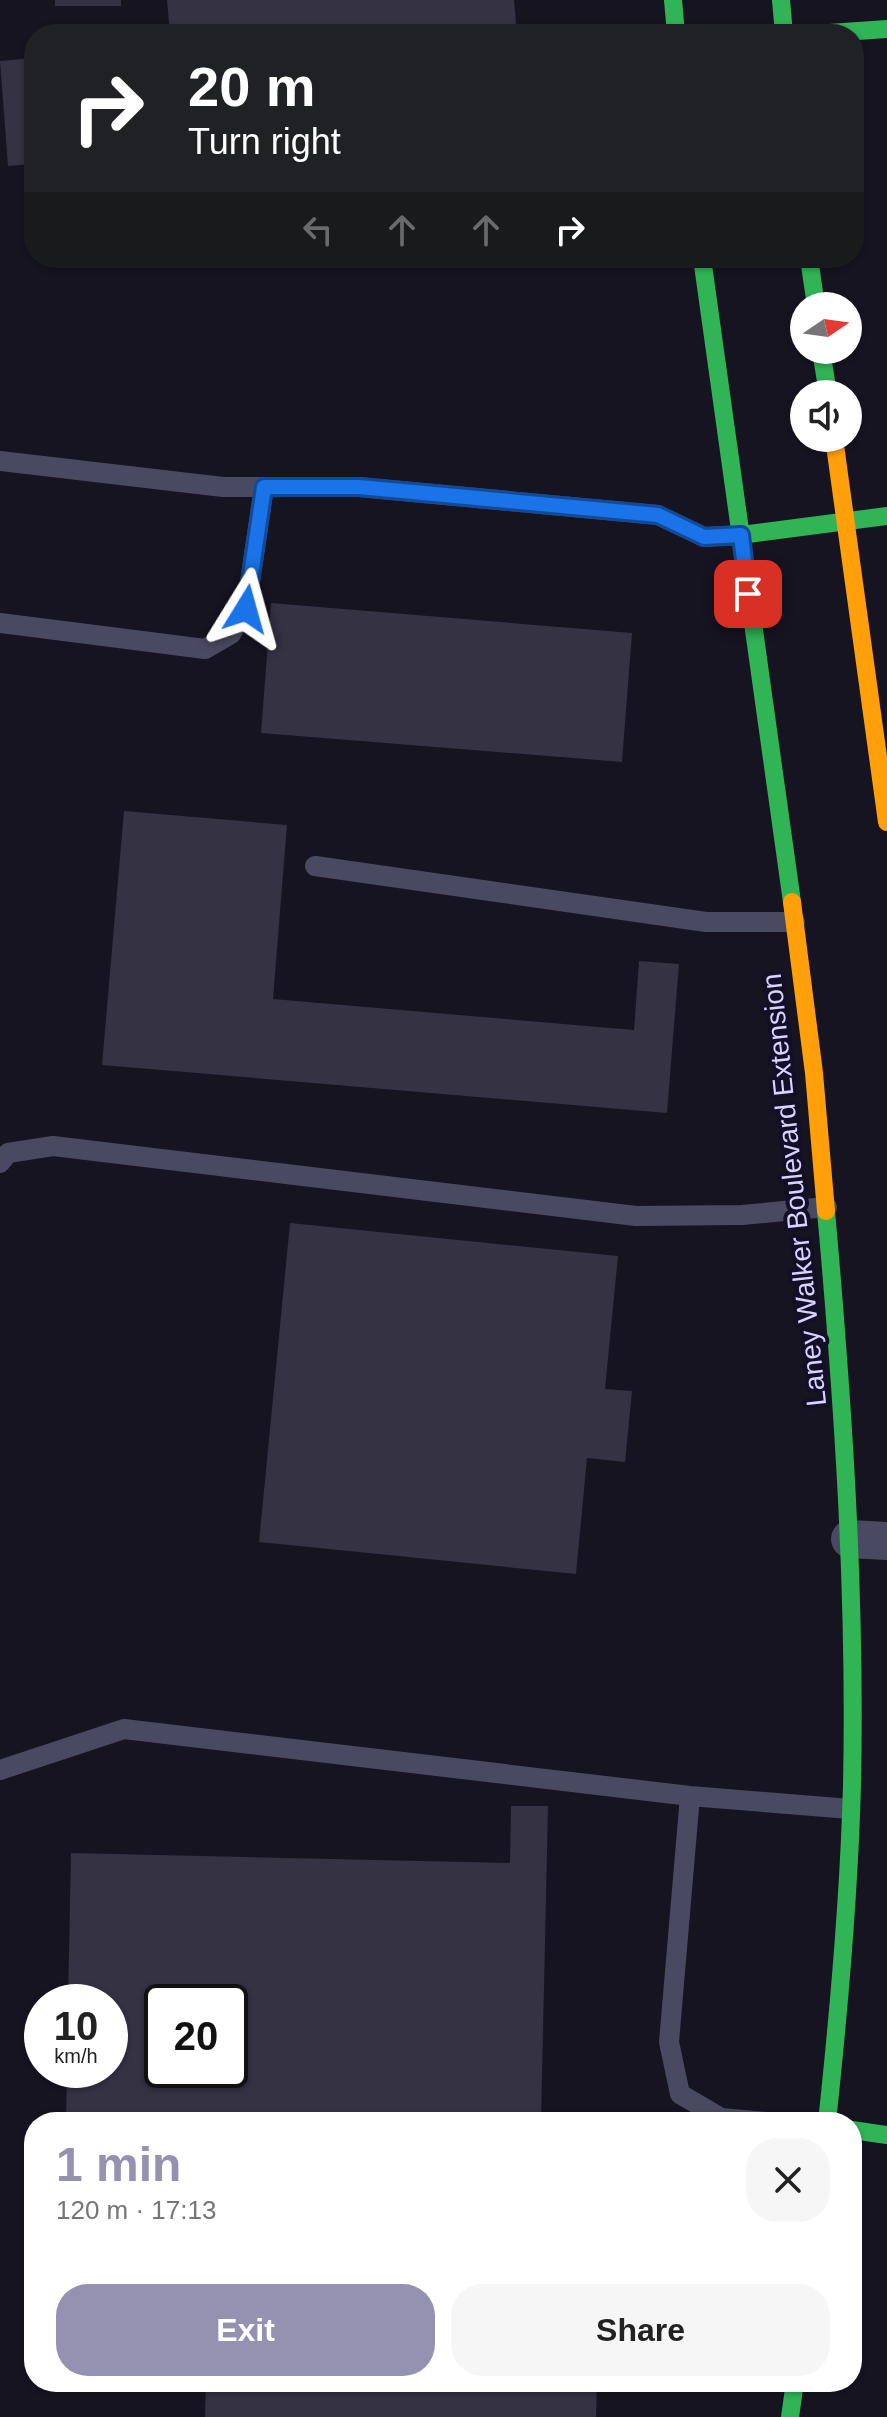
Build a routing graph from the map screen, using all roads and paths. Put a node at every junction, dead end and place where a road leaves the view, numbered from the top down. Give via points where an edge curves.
1 (673, 0) edge
2 (781, 0) edge
3 (675, 24) edge
4 (783, 24) edge
5 (887, 29) edge
6 (864, 31) edge
7 (703, 268) edge
8 (810, 268) edge
9 (814, 292) edge
10 (836, 452) edge
11 (0, 461) edge
12 (264, 487) junction
13 (887, 516) edge
14 (846, 522) junction
15 (741, 535) junction
16 (0, 623) edge
17 (887, 822) edge
18 (315, 866) dead end
19 (795, 922) junction
20 (0, 1163) edge
21 (827, 1207) junction
22 (869, 1540) edge
23 (0, 1770) edge
24 (690, 1796) junction
25 (850, 1809) junction
26 (711, 2112) edge
27 (828, 2112) edge
28 (862, 2131) edge
29 (887, 2135) edge
30 (794, 2392) edge
31 (790, 2417) edge

1 - 3 main road
2 - 4 main road
5 - 6 main road
7 - 15 main road, Laney Walker Boulevard Extension
8 - 9 main road
10 - 14 main road
11 - 12 lane via 223,487
12 - 15 lane via 359,487 658,515 704,537
12 - 16 lane via 246,609 231,634 205,649
13 - 14 main road
14 - 15 main road
14 - 17 main road
15 - 19 main road, Laney Walker Boulevard Extension
18 - 19 lane via 706,922
19 - 21 main road, Laney Walker Boulevard Extension
20 - 21 lane via 8,1153 53,1146 636,1216
21 - 22 main road, Laney Walker Boulevard Extension via 843,1402
22 - 25 main road, Laney Walker Boulevard Extension
23 - 24 lane via 124,1729
24 - 25 lane
24 - 26 lane via 669,2042 680,2094
25 - 27 main road, Laney Walker Boulevard Extension via 843,1974
28 - 29 main road
30 - 31 main road

